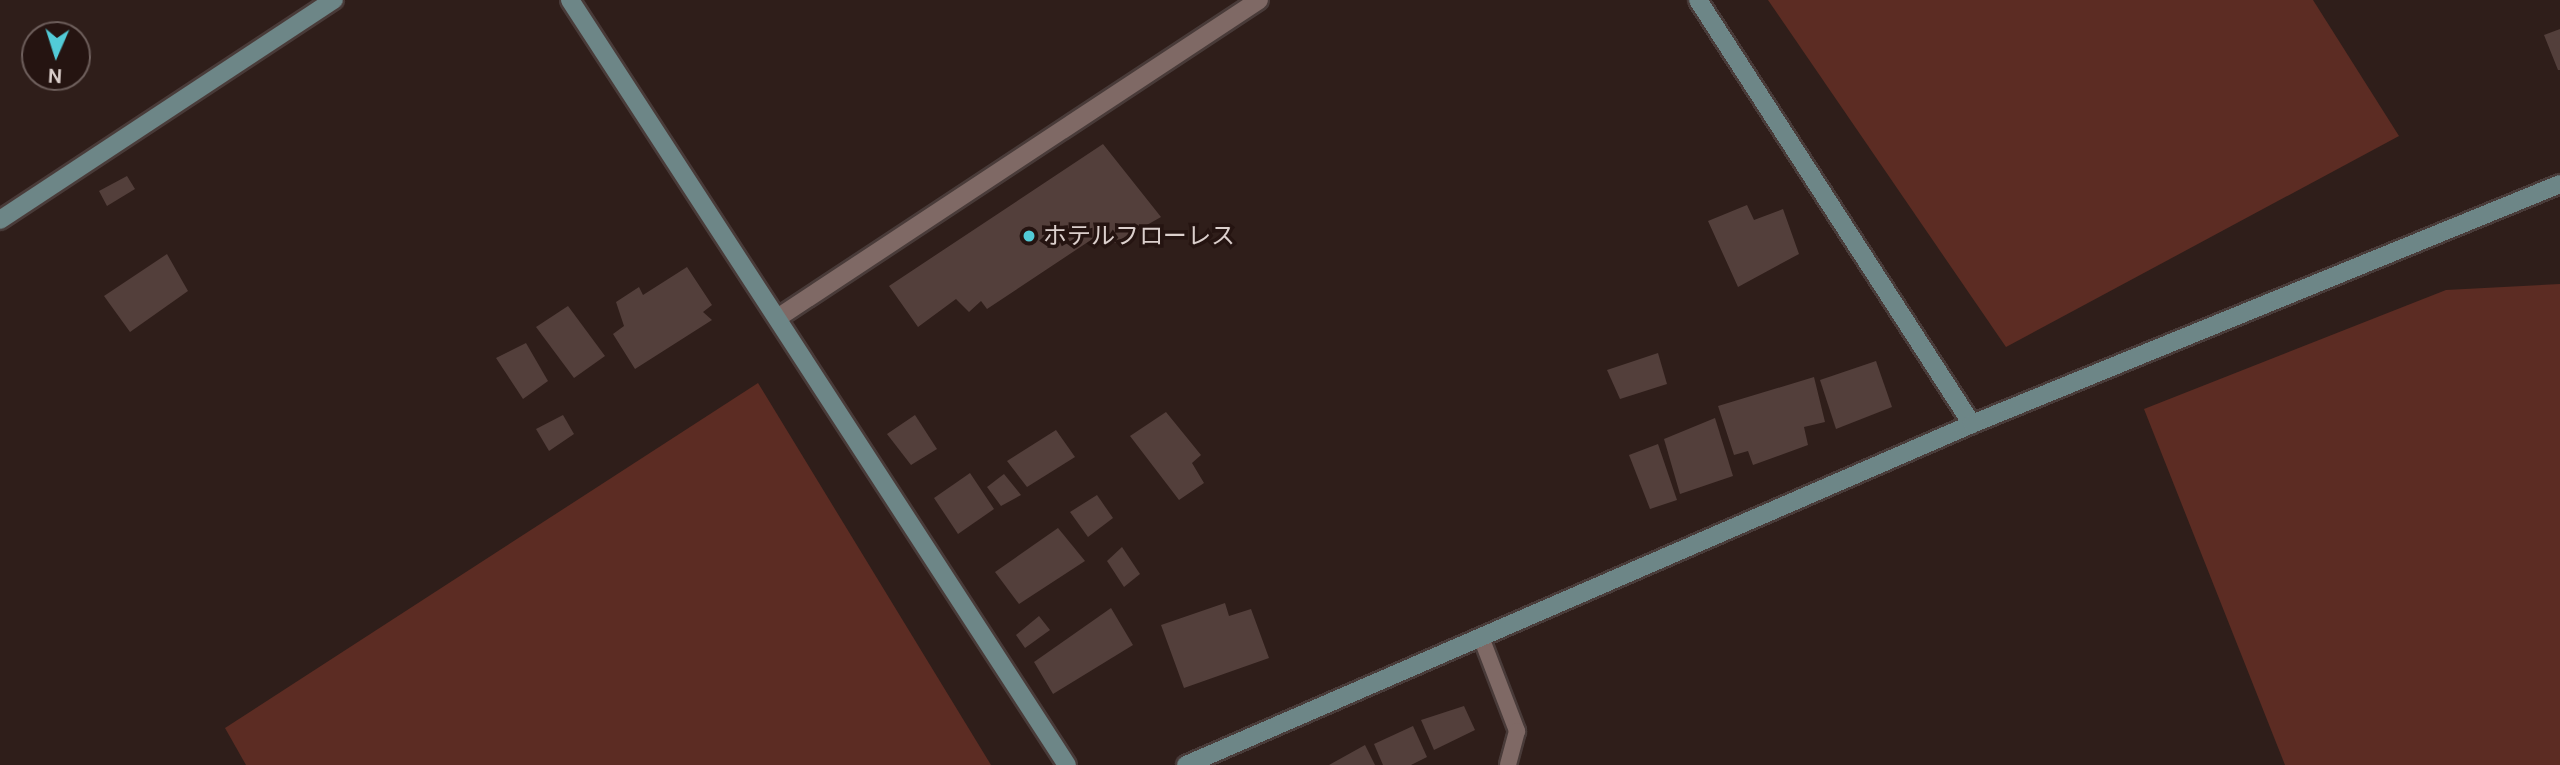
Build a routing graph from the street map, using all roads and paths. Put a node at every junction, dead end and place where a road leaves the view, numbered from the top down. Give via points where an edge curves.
1 (334, 0) edge
2 (570, 0) edge
3 (1259, 0) edge
4 (1698, 0) edge
5 (2560, 184) edge
6 (0, 220) edge
7 (779, 317) junction
8 (1972, 424) junction
9 (1481, 637) junction
10 (1195, 763) edge
11 (1067, 765) edge
12 (1508, 765) edge

1 - 6 street
2 - 7 street
3 - 7 street
4 - 8 street
5 - 8 street
7 - 11 street
8 - 9 street
9 - 10 street
9 - 12 lane via 1517,731

